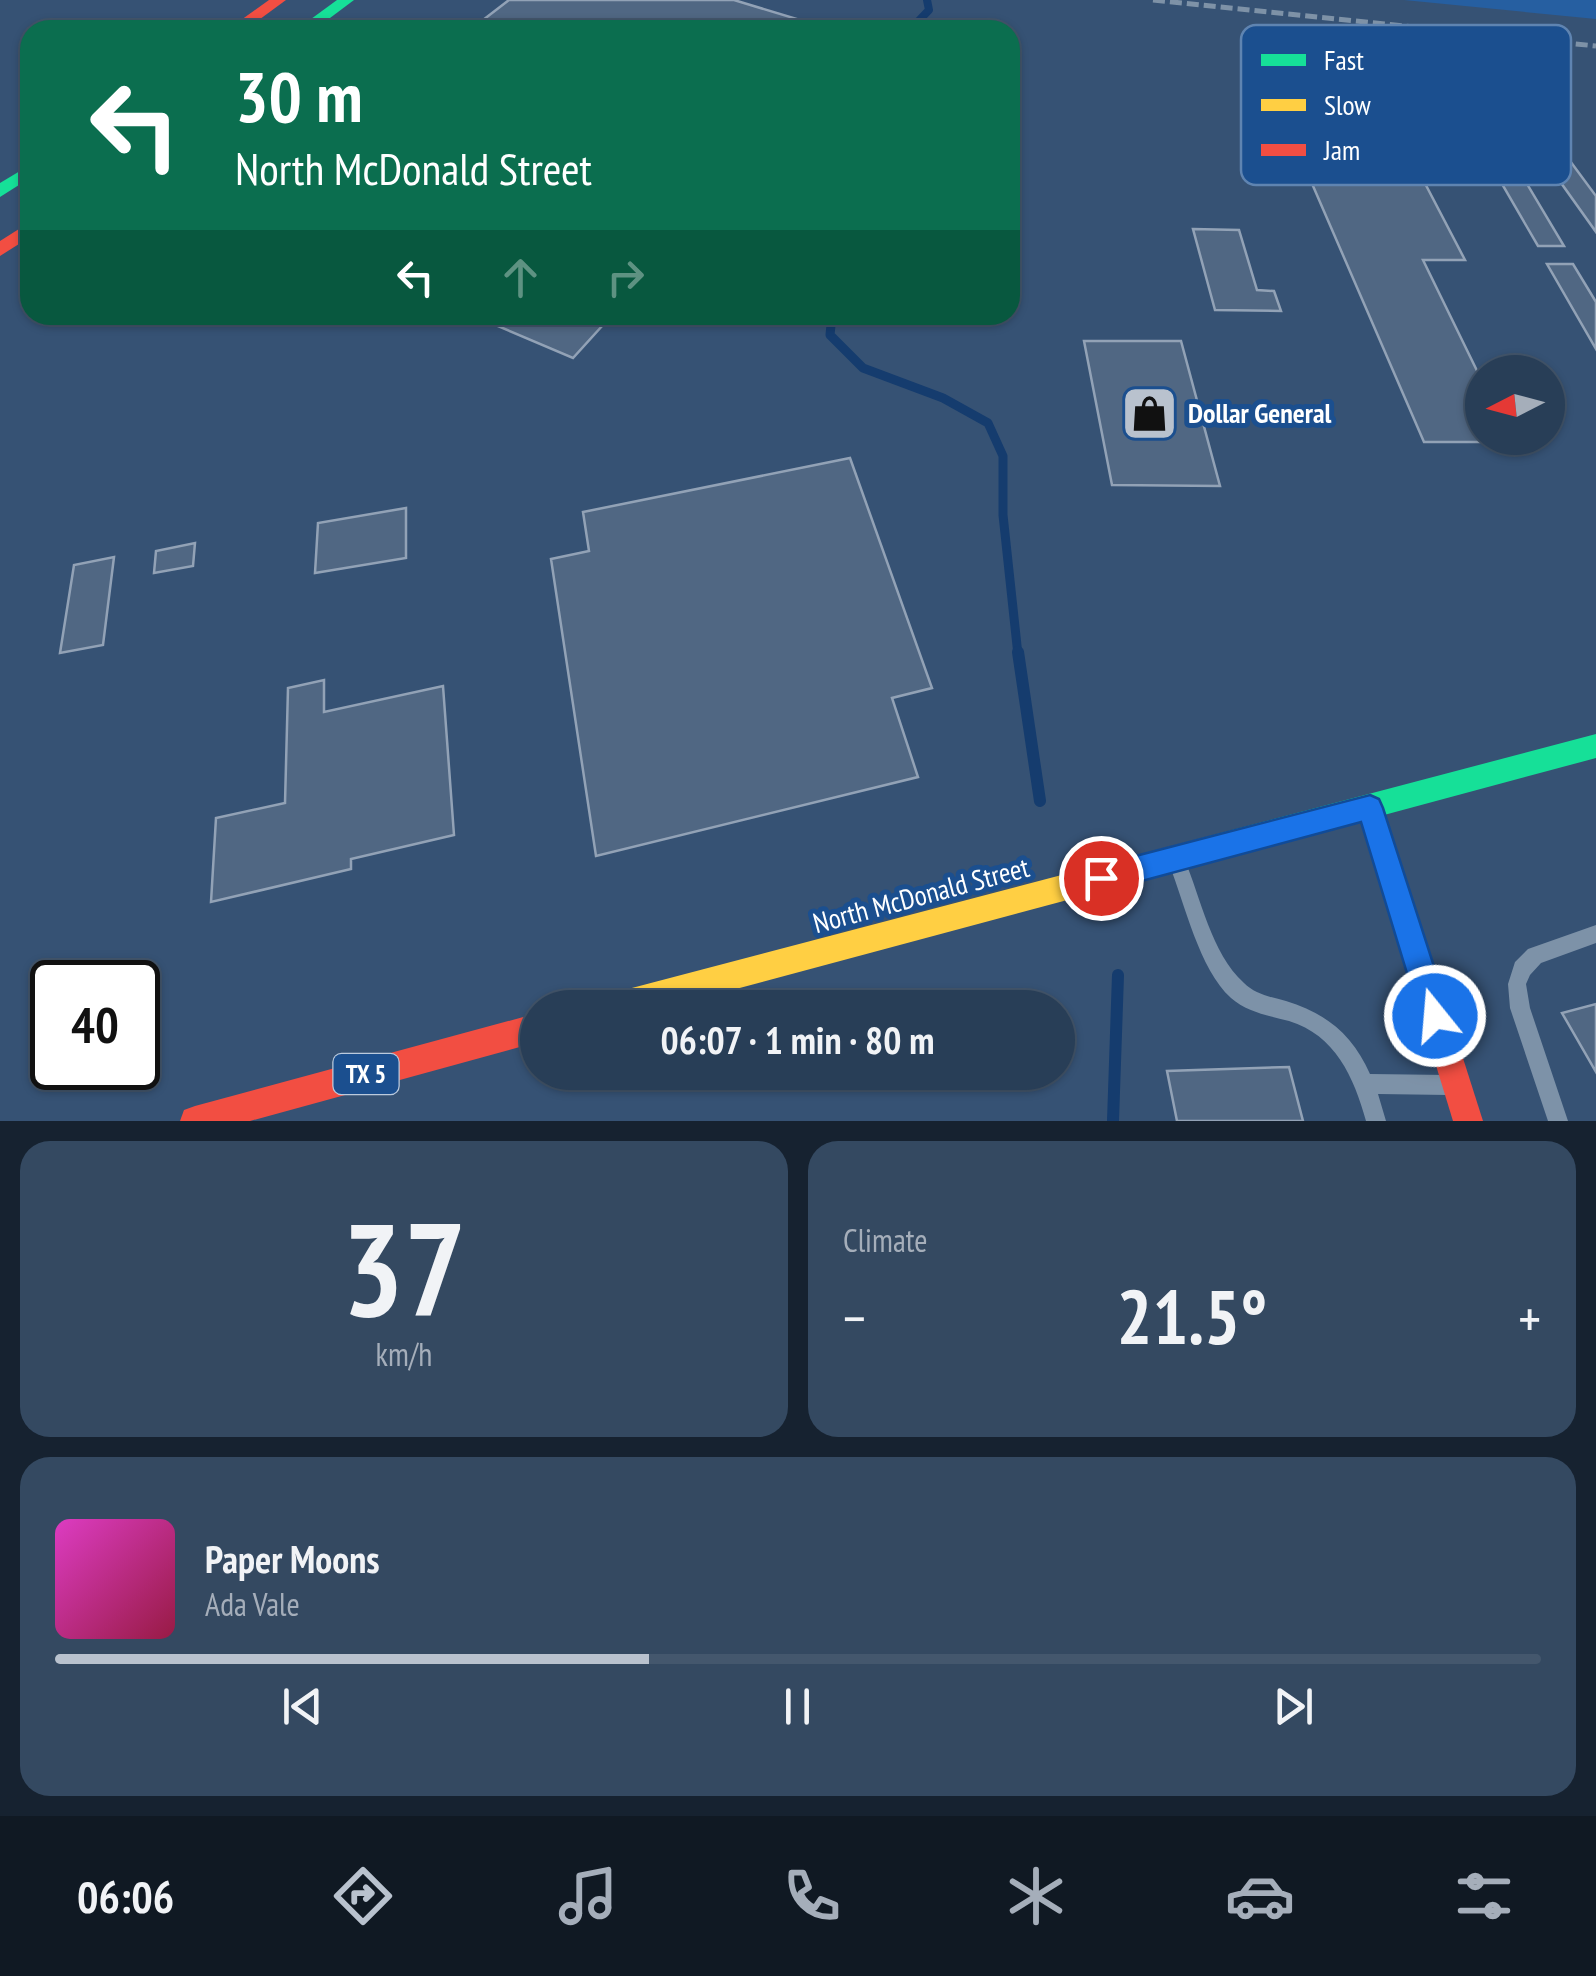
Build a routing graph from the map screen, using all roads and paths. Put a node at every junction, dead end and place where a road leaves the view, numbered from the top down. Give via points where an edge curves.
1 (279, 0) edge
2 (348, 0) edge
3 (249, 20) edge
4 (319, 20) edge
5 (1596, 746) edge
6 (1370, 808) junction
7 (1176, 859) junction
8 (1596, 934) edge
9 (677, 990) edge
10 (520, 1032) edge
11 (1367, 1084) junction
12 (1457, 1086) junction
13 (196, 1121) edge
14 (1376, 1121) edge
15 (1468, 1121) edge
16 (1558, 1121) edge

1 - 3 main road
2 - 4 main road
5 - 6 main road, North McDonald Street
6 - 7 main road, North McDonald Street
6 - 12 main road
7 - 9 main road, North McDonald Street
7 - 11 lane via 1220,966 1241,994 1318,1021 1351,1055
8 - 16 lane via 1534,956 1516,984
10 - 13 main road, TX 5
11 - 12 lane
11 - 14 lane
12 - 15 main road

